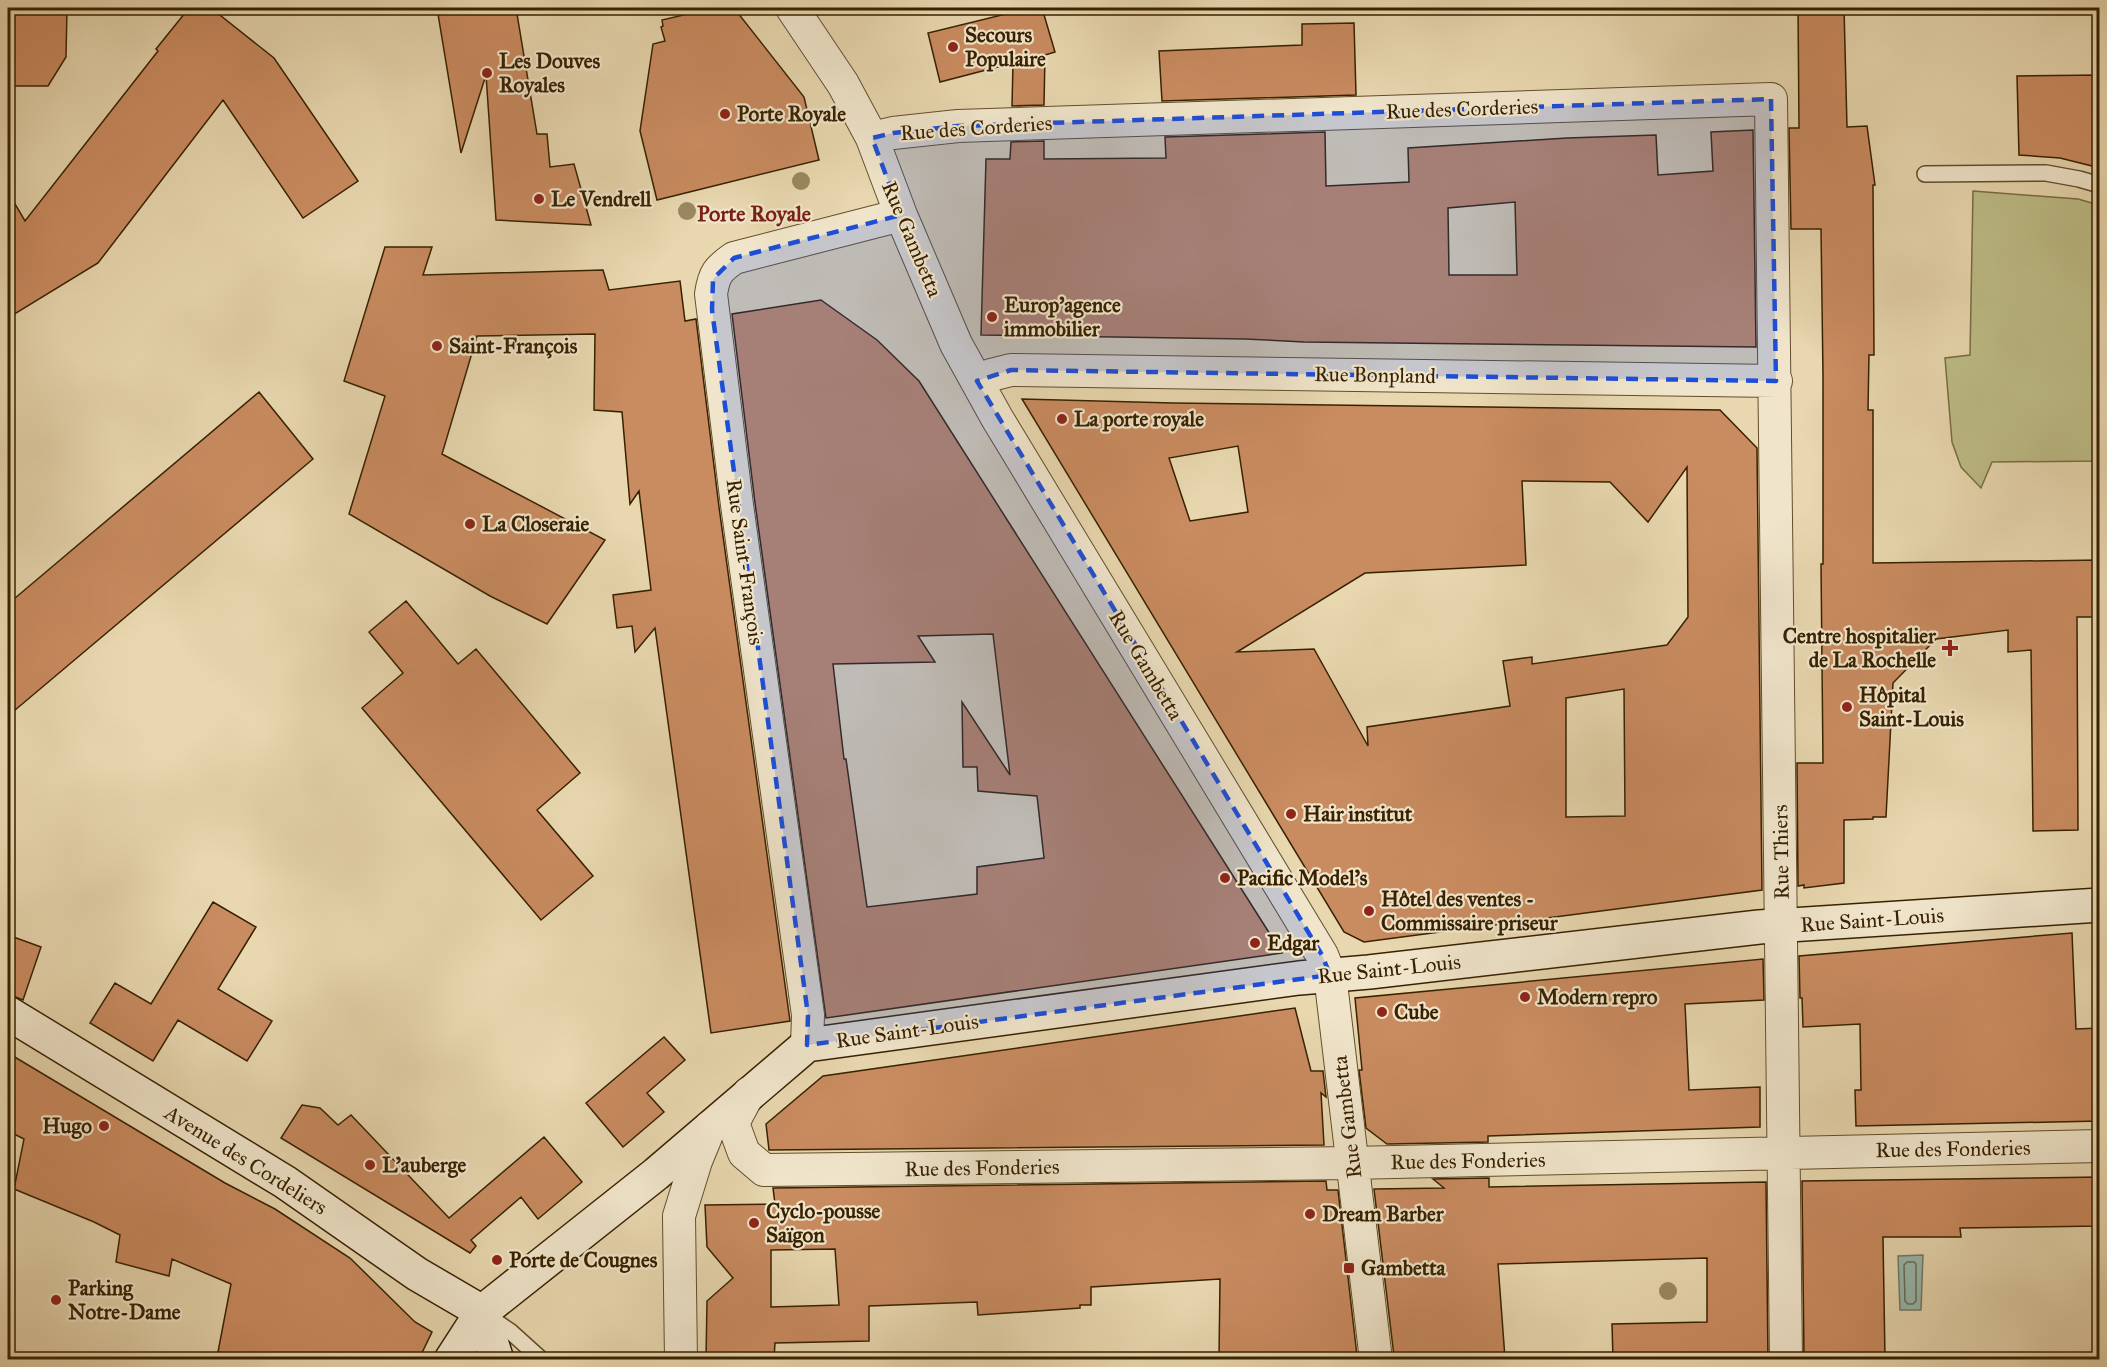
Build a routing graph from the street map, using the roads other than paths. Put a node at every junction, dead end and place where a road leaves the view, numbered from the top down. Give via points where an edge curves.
1 (792, 8) edge
2 (872, 138) junction
3 (1925, 174) dead end
4 (2100, 185) edge
5 (901, 215) junction
6 (977, 381) junction
7 (1776, 381) junction
8 (2100, 905) edge
9 (1781, 926) junction
10 (1330, 975) junction
11 (8, 1013) edge
12 (807, 1045) junction
13 (749, 1093) junction
14 (711, 1127) junction
15 (2100, 1146) edge
16 (1784, 1154) junction
17 (1353, 1163) junction
18 (482, 1312) junction
19 (451, 1359) edge
20 (497, 1359) edge
21 (542, 1359) edge
22 (681, 1359) edge
23 (1376, 1359) edge
24 (1786, 1359) edge

1 - 2 street, Rue Gambetta via 843,84
2 - 5 street, Rue Gambetta
2 - 7 street, Rue des Corderies via 958,126 1771,99
3 - 4 lane via 2046,172
5 - 6 street, Rue Gambetta via 956,344
5 - 12 street, Rue Saint-François via 734,258 713,279 711,294 808,1015
6 - 7 street, Rue Bonpland via 1011,370
6 - 10 street, Rue Gambetta via 1323,955
7 - 9 street, Rue Thiers
8 - 9 street, Rue Saint-Louis
9 - 10 street, Rue Saint-Louis
9 - 16 street, Rue Thiers
10 - 12 street, Rue Saint-Louis
10 - 17 street, Rue Gambetta
11 - 18 street, Avenue des Cordeliers via 285,1182 417,1274
12 - 13 street, Rue Saint-Louis
13 - 14 street, Rue Saint-Louis
13 - 17 street, Rue des Fonderies via 733,1123 744,1153 764,1170
14 - 18 street, Rue Saint-Louis
14 - 22 street via 679,1216
15 - 16 street, Rue des Fonderies
16 - 17 street, Rue des Fonderies
16 - 24 street, Rue Thiers
17 - 23 street, Rue Gambetta
18 - 19 street, Rue Saint-Louis
18 - 20 street
18 - 21 lane

